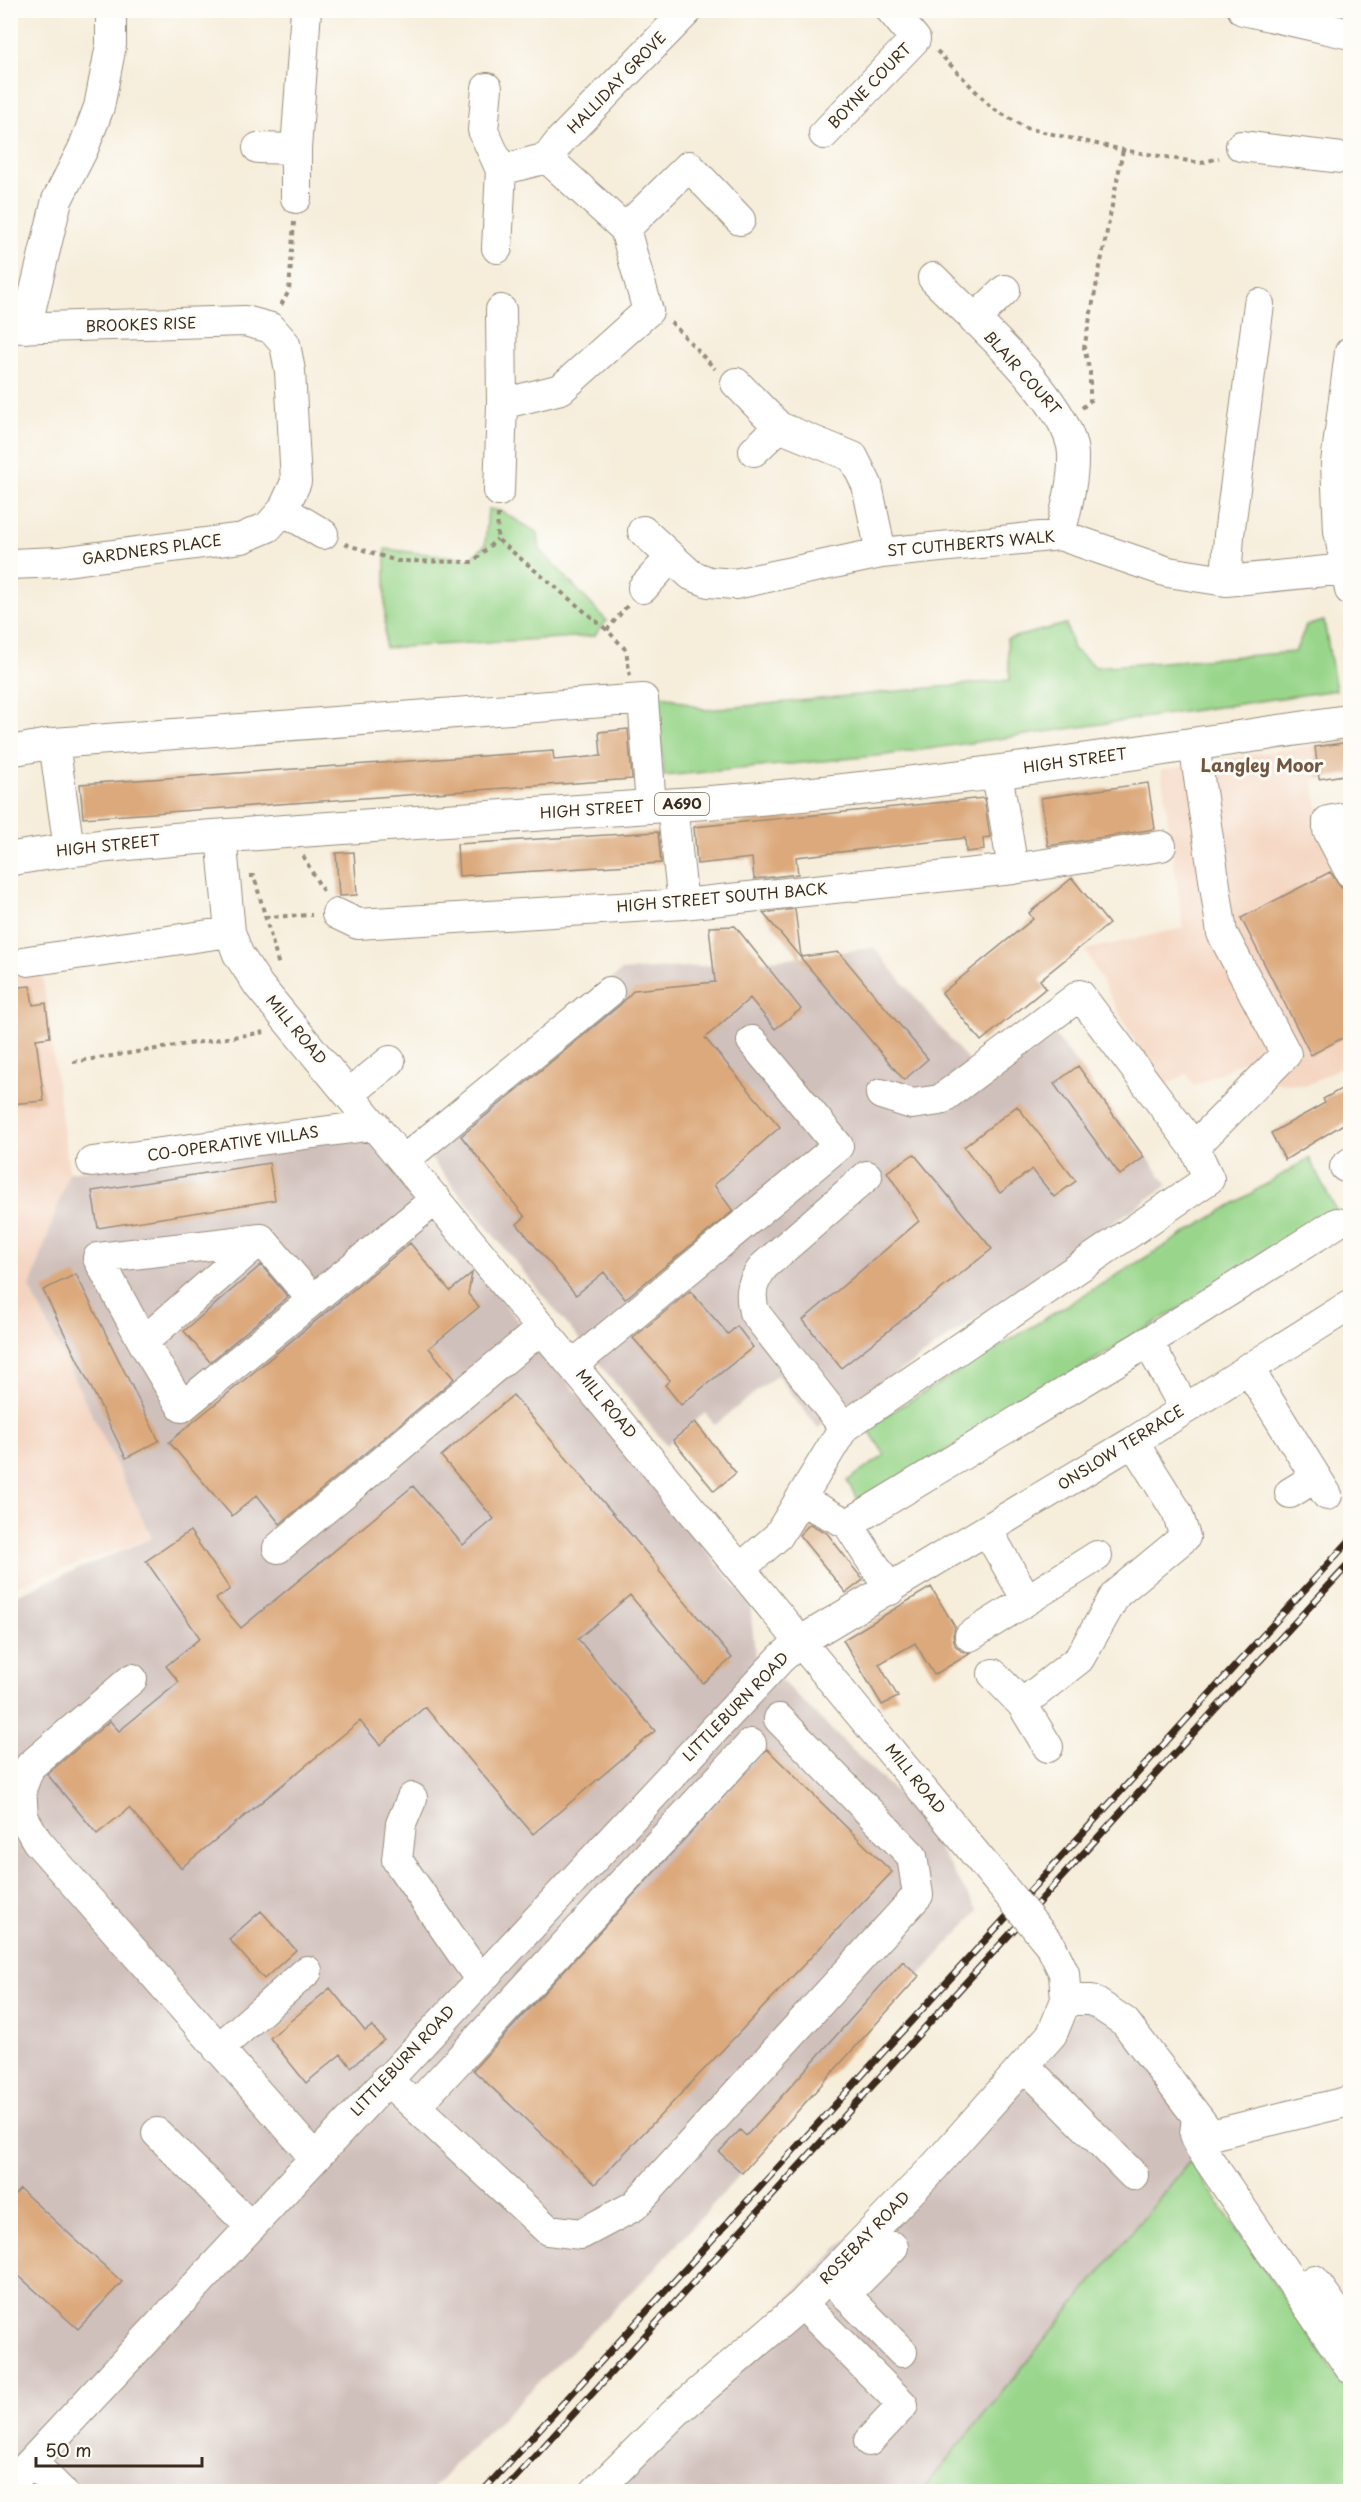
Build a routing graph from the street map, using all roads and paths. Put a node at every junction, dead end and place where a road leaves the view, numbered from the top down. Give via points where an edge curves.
1 (111, 10) edge
2 (306, 10) edge
3 (688, 10) edge
4 (891, 10) edge
5 (1243, 10) edge
6 (1350, 34) edge
7 (915, 39) junction
8 (487, 88) dead end
9 (824, 134) dead end
10 (1241, 146) joint
11 (258, 148) dead end
12 (296, 149) junction
13 (1123, 150) junction
14 (547, 158) junction
15 (1350, 159) edge
16 (501, 170) junction
17 (296, 198) joint
18 (740, 220) dead end
19 (625, 229) junction
20 (497, 248) dead end
21 (933, 278) dead end
22 (1005, 290) dead end
23 (1259, 304) dead end
24 (501, 310) dead end
25 (648, 312) junction
26 (974, 320) junction
27 (18, 328) edge
28 (271, 328) junction
29 (1350, 352) edge
30 (736, 383) joint
31 (502, 404) junction
32 (1064, 421) junction
33 (779, 427) junction
34 (754, 451) dead end
35 (499, 491) joint
36 (284, 510) junction
37 (643, 531) dead end
38 (323, 534) joint
39 (1060, 535) junction
40 (497, 539) junction
41 (881, 553) junction
42 (671, 557) junction
43 (10, 564) edge
44 (1348, 580) edge
45 (1226, 581) junction
46 (643, 588) joint
47 (607, 630) junction
48 (633, 700) junction
49 (1350, 722) edge
50 (54, 743) junction
51 (1194, 744) junction
52 (10, 751) edge
53 (997, 773) junction
54 (662, 806) junction
55 (1350, 818) edge
56 (300, 831) junction
57 (221, 836) junction
58 (1161, 846) dead end
59 (69, 849) junction
60 (10, 859) edge
61 (1012, 868) junction
62 (1350, 872) edge
63 (223, 873) junction
64 (683, 904) junction
65 (337, 914) junction
66 (265, 917) junction
67 (230, 932) junction
68 (28, 961) dead end
69 (280, 972) dead end
70 (609, 992) dead end
71 (294, 1028) junction
72 (752, 1041) dead end
73 (390, 1061) dead end
74 (73, 1062) dead end
75 (349, 1094) junction
76 (881, 1094) dead end
77 (375, 1125) junction
78 (1194, 1147) junction
79 (404, 1160) junction
80 (92, 1162) dead end
81 (867, 1176) dead end
82 (436, 1199) junction
83 (1337, 1222) dead end
84 (261, 1239) junction
85 (313, 1300) junction
86 (1350, 1305) edge
87 (542, 1328) junction
88 (143, 1342) junction
89 (1148, 1342) junction
90 (573, 1365) junction
91 (1248, 1368) junction
92 (1185, 1409) junction
93 (844, 1427) junction
94 (1133, 1442) junction
95 (1290, 1493) dead end
96 (801, 1500) junction
97 (848, 1524) junction
98 (987, 1530) junction
99 (278, 1548) dead end
100 (1097, 1556) dead end
101 (741, 1568) junction
102 (890, 1590) junction
103 (1027, 1600) junction
104 (970, 1636) dead end
105 (801, 1641) junction
106 (993, 1674) dead end
107 (132, 1679) dead end
108 (1022, 1704) junction
109 (778, 1719) dead end
110 (751, 1744) dead end
111 (1048, 1747) dead end
112 (412, 1798) dead end
113 (1052, 1946) joint
114 (307, 1971) dead end
115 (480, 1979) junction
116 (1066, 2000) junction
117 (218, 2049) junction
118 (1025, 2066) junction
119 (386, 2079) junction
120 (1350, 2101) edge
121 (416, 2106) junction
122 (1204, 2126) junction
123 (158, 2133) dead end
124 (315, 2158) junction
125 (1133, 2175) dead end
126 (251, 2227) junction
127 (893, 2247) dead end
128 (837, 2286) junction
129 (802, 2304) junction
130 (1350, 2321) edge
131 (902, 2352) dead end
132 (1350, 2368) edge
133 (869, 2441) dead end
134 (32, 2462) junction
135 (10, 2486) edge
136 (62, 2492) edge
137 (595, 2492) edge

1 - 27 street via 111,45 99,107 84,149 57,200
2 - 12 street
3 - 14 street, HALLIDAY GROVE
4 - 7 street, BOYNE COURT
5 - 6 street
7 - 9 street, BOYNE COURT
7 - 13 path via 940,53 992,108 1026,128
8 - 16 street via 483,130
10 - 13 path via 1233,154 1201,163
10 - 15 street
11 - 12 street
12 - 17 street
13 - 32 path via 1084,348 1090,372 1090,401
14 - 16 street
14 - 19 street
16 - 20 street
17 - 28 path via 288,291
18 - 19 street via 689,166
19 - 25 street
21 - 26 street, BLAIR COURT
22 - 26 street, BLAIR COURT
23 - 45 street
24 - 31 street
25 - 30 path via 669,320 720,375
25 - 31 street via 561,389
26 - 32 street, BLAIR COURT via 1028,374
27 - 28 street, BROOKES RISE via 245,321
28 - 36 street, GARDNERS PLACE via 285,344 290,371 296,482
29 - 44 street via 1336,464 1339,531
30 - 33 street
31 - 35 street
32 - 39 street, BLAIR COURT via 1073,453 1072,480
33 - 34 street
33 - 41 street via 853,457 867,485
35 - 40 path
36 - 38 street
36 - 43 street, GARDNERS PLACE via 268,527 242,538 59,562
37 - 42 street, ST CUTHBERTS WALK
38 - 40 path via 352,548 397,561 473,562
39 - 41 street, ST CUTHBERTS WALK
39 - 45 street, ST CUTHBERTS WALK via 1168,573
40 - 47 path
41 - 42 street, ST CUTHBERTS WALK via 735,584 709,582 691,575
42 - 46 street
44 - 45 street, ST CUTHBERTS WALK
46 - 47 path
47 - 48 path via 626,650
48 - 50 street
48 - 54 street via 643,699
49 - 51 main road, HIGH STREET / A690
50 - 52 street
50 - 59 street
51 - 53 main road, HIGH STREET / A690
51 - 78 street via 1221,933 1286,1054
53 - 54 main road, HIGH STREET / A690
53 - 61 street
54 - 56 main road, HIGH STREET / A690
54 - 64 street
55 - 62 street via 1328,821 1328,830
56 - 57 main road, HIGH STREET / A690
56 - 65 path via 303,859
57 - 59 main road, HIGH STREET / A690
57 - 63 street, MILL ROAD
58 - 61 street, HIGH STREET SOUTH BACK
59 - 60 main road, HIGH STREET / A690
61 - 64 street, HIGH STREET SOUTH BACK
63 - 66 path via 254,876
63 - 67 street, MILL ROAD
64 - 65 street, HIGH STREET SOUTH BACK via 358,924
65 - 66 path
66 - 69 path
67 - 68 street
67 - 71 street, MILL ROAD via 238,954
70 - 79 street
71 - 74 path
71 - 75 street, MILL ROAD
72 - 90 street via 838,1146
73 - 75 street
75 - 77 street, MILL ROAD
76 - 78 street via 912,1104 940,1100 1080,995
77 - 79 street, MILL ROAD
77 - 80 street, CO-OPERATIVE VILLAS
78 - 93 street via 1209,1179
79 - 82 street, MILL ROAD
81 - 93 street via 764,1266 752,1283 754,1312
82 - 85 street
82 - 87 street, MILL ROAD
83 - 89 street
84 - 85 street
84 - 88 street
84 - 88 street via 98,1258
85 - 88 street via 182,1407
86 - 91 street, ONSLOW TERRACE
87 - 90 street, MILL ROAD
87 - 99 street
89 - 92 street
89 - 97 street
90 - 101 street, MILL ROAD
91 - 92 street, ONSLOW TERRACE
91 - 95 street via 1321,1486
92 - 94 street, ONSLOW TERRACE
93 - 96 street
94 - 98 street, ONSLOW TERRACE
94 - 108 street via 1177,1512 1185,1537 1116,1594 1079,1659
96 - 97 street
96 - 101 street via 778,1536
97 - 102 street
98 - 102 street, ONSLOW TERRACE
98 - 103 street
100 - 103 street
101 - 105 street, MILL ROAD
102 - 105 street, LITTLEBURN ROAD
103 - 104 street
105 - 113 street, MILL ROAD, bridge
105 - 115 street, LITTLEBURN ROAD
106 - 108 street
107 - 117 street via 30,1766 21,1789 23,1817 37,1841
108 - 111 street
109 - 121 street via 912,1856 918,1895 633,2206 581,2234 548,2230
110 - 121 street
112 - 115 street via 401,1824 397,1860
113 - 116 street, ROSEBAY ROAD via 1064,1973
114 - 117 street
115 - 119 street, LITTLEBURN ROAD
116 - 118 street, ROSEBAY ROAD via 1052,2034
116 - 122 street via 1092,2000 1125,2022
117 - 124 street
118 - 125 street
118 - 128 street, ROSEBAY ROAD
119 - 121 street
119 - 124 street, LITTLEBURN ROAD
120 - 122 street
122 - 130 street via 1337,2312
122 - 132 street via 1194,2134 1200,2147
123 - 126 street
124 - 126 street, LITTLEBURN ROAD
126 - 134 street, LITTLEBURN ROAD
127 - 128 street
128 - 129 street, ROSEBAY ROAD
128 - 131 street
129 - 133 street via 903,2405
129 - 137 street, ROSEBAY ROAD via 676,2412
134 - 135 street, LITTLEBURN ROAD
134 - 136 street

